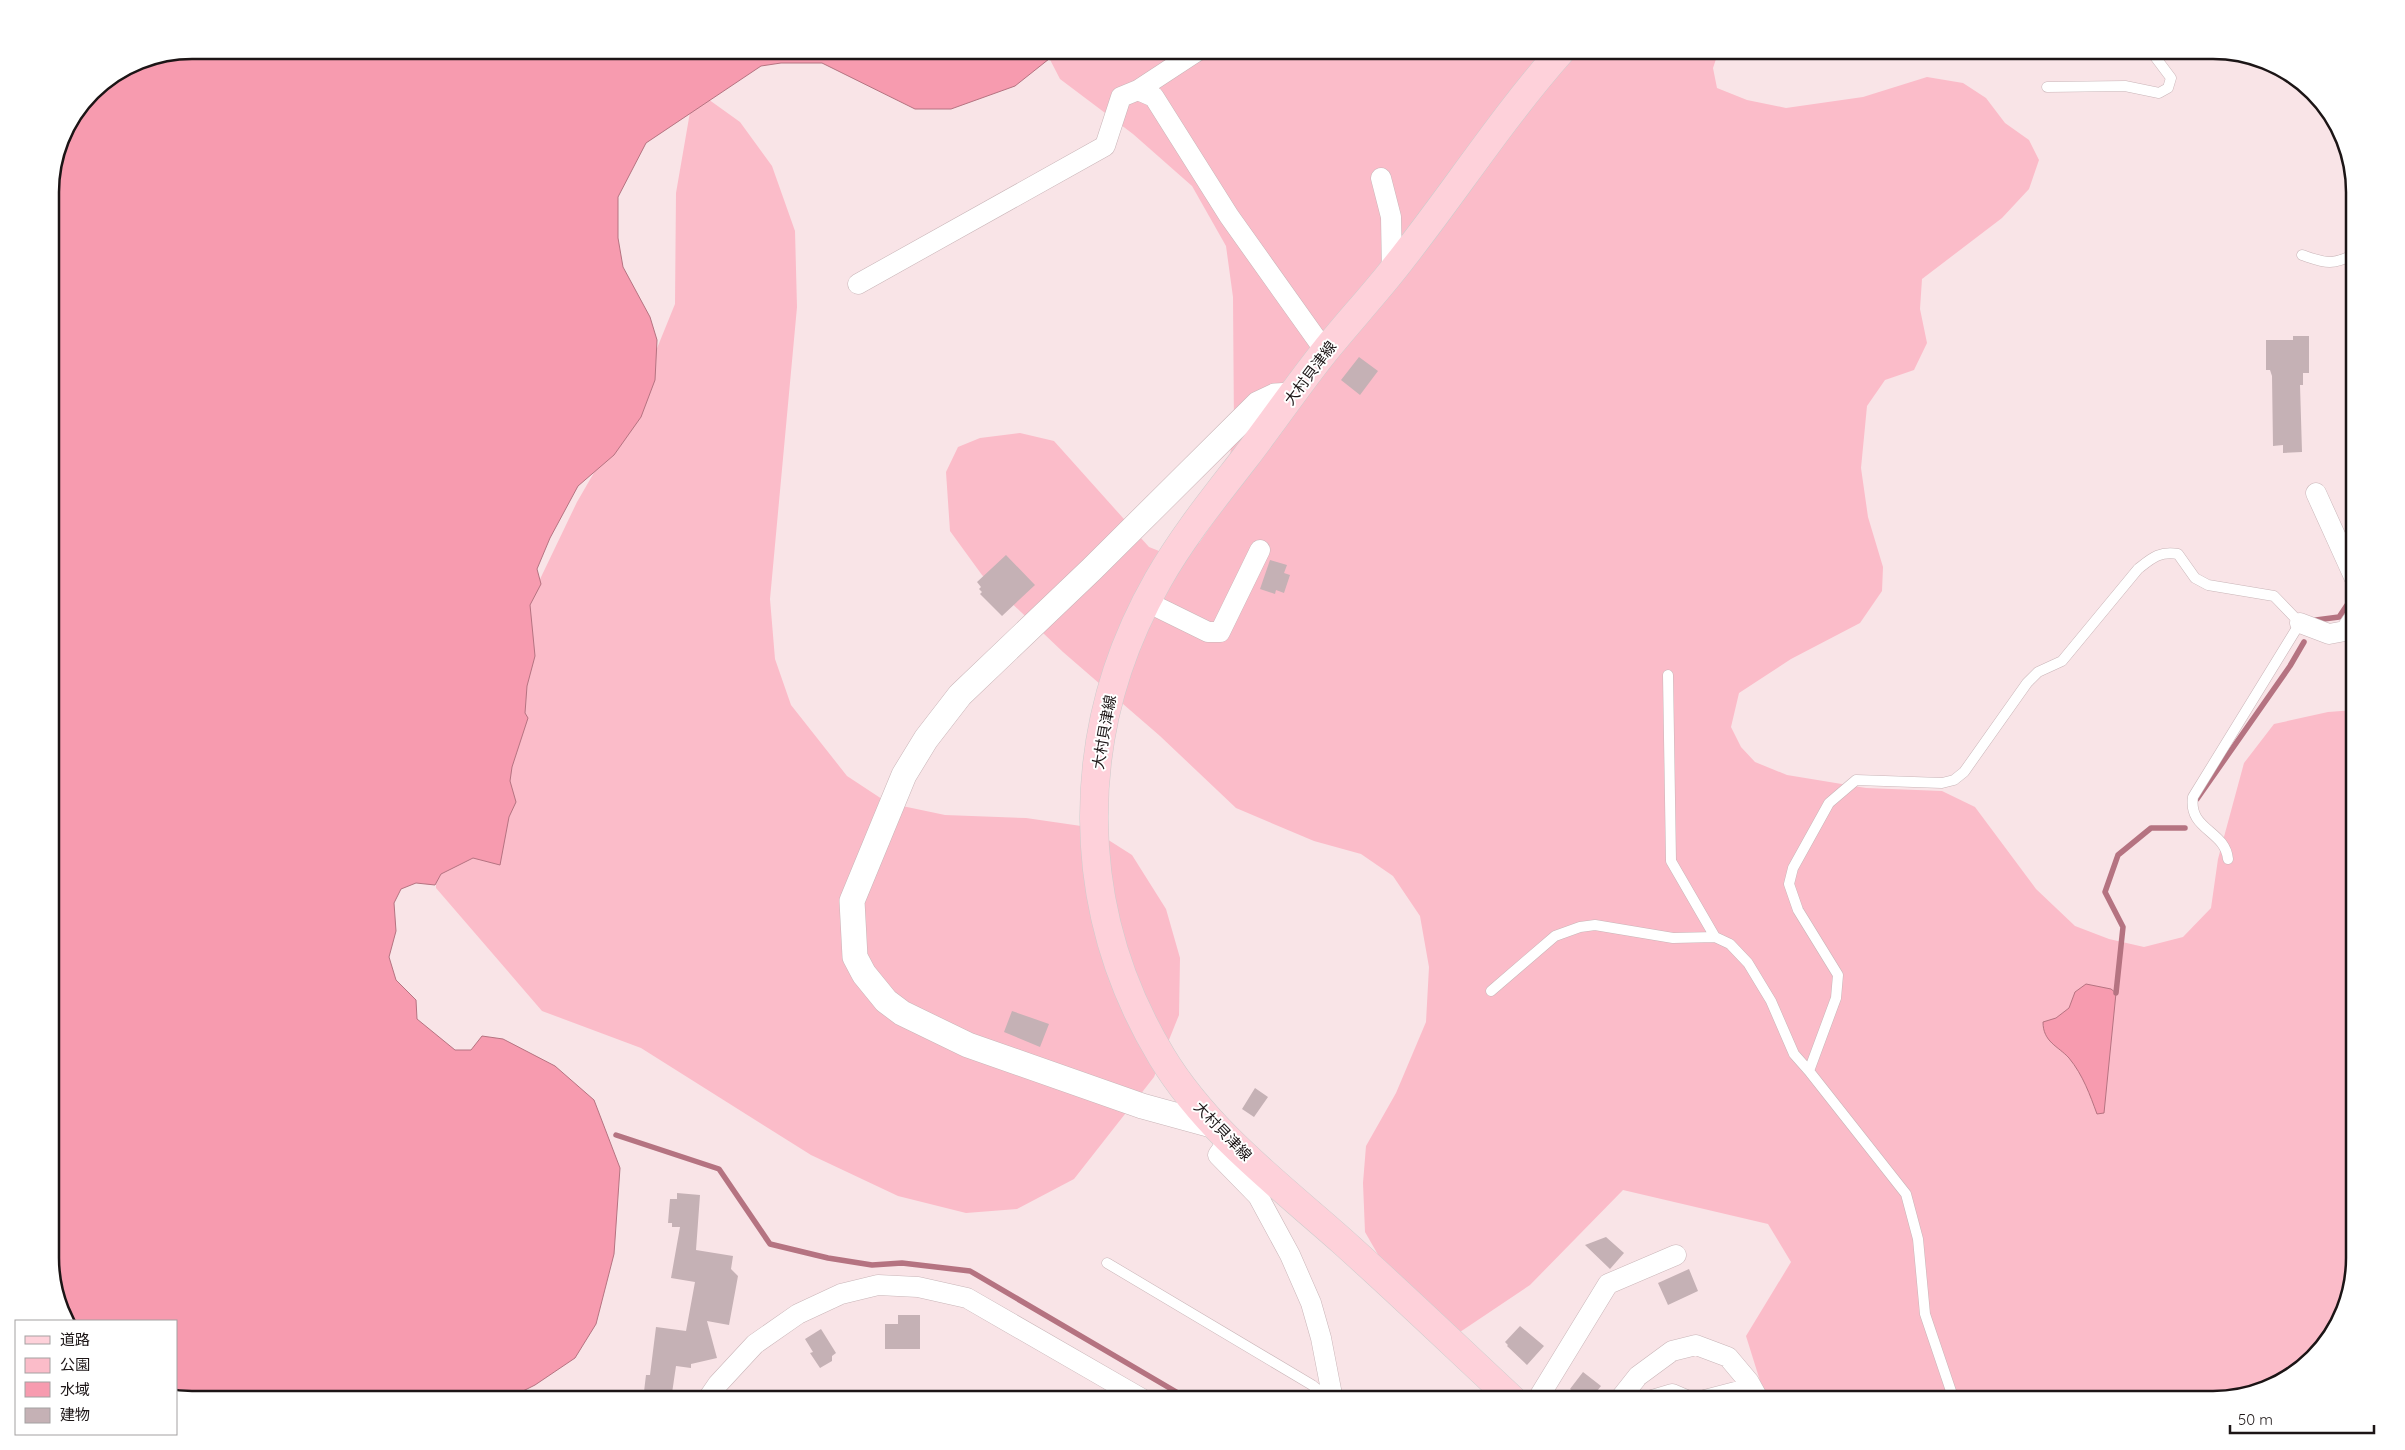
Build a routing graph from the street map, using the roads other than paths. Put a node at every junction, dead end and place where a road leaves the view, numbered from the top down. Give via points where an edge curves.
1 (1185, 59) edge
2 (1555, 59) edge
3 (2157, 59) edge
4 (2047, 87) dead end
5 (1138, 90) junction
6 (1381, 178) dead end
7 (2302, 256) dead end
8 (2346, 258) edge
9 (1392, 272) junction
10 (858, 284) dead end
11 (1325, 352) junction
12 (1292, 395) junction
13 (2316, 493) dead end
14 (1260, 550) dead end
15 (2346, 559) edge
16 (1147, 602) junction
17 (2300, 623) junction
18 (2346, 630) edge
19 (1668, 675) dead end
20 (2228, 859) dead end
21 (1715, 936) junction
22 (1491, 991) dead end
23 (1809, 1071) junction
24 (1221, 1133) junction
25 (1676, 1255) dead end
26 (1107, 1263) dead end
27 (713, 1391) edge
28 (1128, 1391) edge
29 (1320, 1391) edge
30 (1331, 1391) edge
31 (1503, 1391) edge
32 (1543, 1391) edge
33 (1627, 1391) edge
34 (1753, 1391) edge
35 (1951, 1391) edge

1 - 5 street
2 - 9 main road, 大村貝津線 via 1484,146
3 - 4 lane via 2171,78 2168,88 2159,93 2125,86
5 - 10 street via 1121,97 1105,146
5 - 11 street via 1154,97 1229,216
6 - 9 street via 1391,217
7 - 8 lane via 2324,262
9 - 11 main road, 大村貝津線
11 - 12 main road, 大村貝津線
12 - 16 main road, 大村貝津線 via 1193,523
12 - 24 street via 1275,396 1258,404 960,695 926,738 904,775 852,901 855,957 886,1001 902,1013 968,1045
13 - 15 street
14 - 16 street via 1220,632 1208,632
16 - 24 main road, 大村貝津線 via 1126,644 1105,709 1095,790 1094,852 1116,960 1138,1012 1164,1059
17 - 18 street via 2329,634
17 - 20 lane via 2193,797 2195,818 2221,841
17 - 23 lane via 2274,596 2208,585 2195,578 2178,554 2166,552 2152,558 2138,570 2062,661 2038,672 2027,683 1964,772 1954,780 1942,783 1856,780 1829,803 1792,868 1789,884 1798,910 1838,975 1836,998
19 - 21 lane via 1671,860
21 - 22 lane via 1673,938 1595,925 1580,927 1555,936
21 - 23 lane via 1730,944 1748,963 1771,1001 1794,1054
23 - 35 lane via 1906,1194 1918,1239 1925,1314
24 - 30 street via 1218,1156 1258,1196 1311,1303 1326,1356
24 - 31 main road, 大村貝津線
25 - 32 street via 1608,1284
26 - 29 lane
27 - 28 street via 755,1344 798,1314 841,1294 878,1286 918,1287 967,1298
33 - 34 street via 1638,1376 1672,1351 1696,1345 1728,1357

